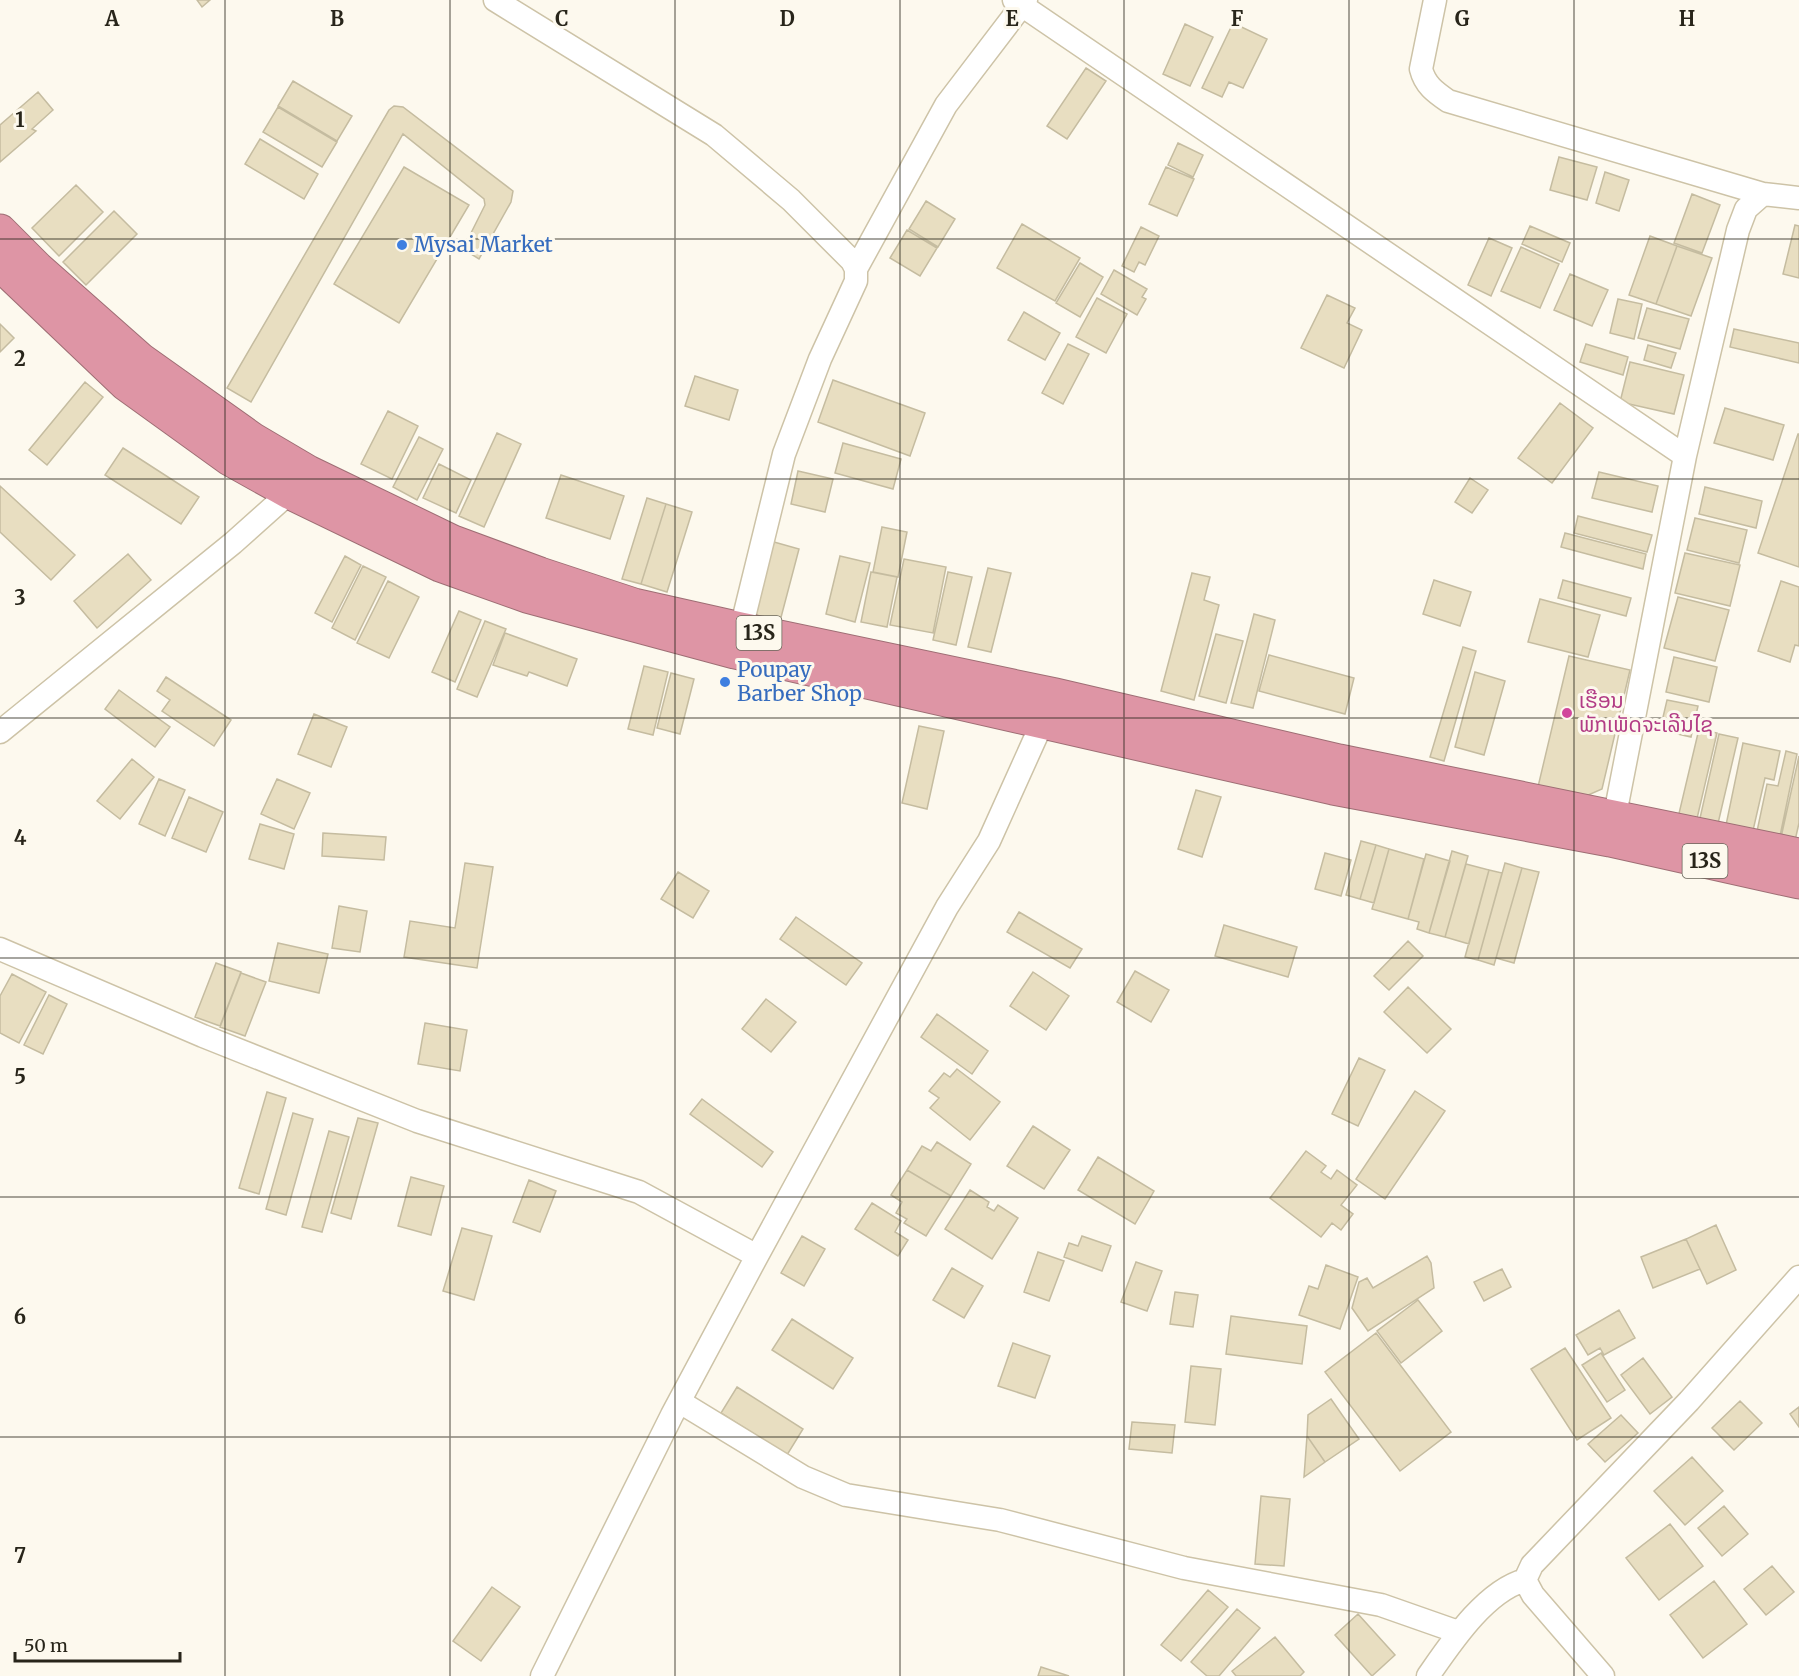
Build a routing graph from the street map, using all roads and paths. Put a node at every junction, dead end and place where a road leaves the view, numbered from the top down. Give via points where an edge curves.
1 (495, 0) edge
2 (1435, 0) edge
3 (1020, 2) edge
4 (1763, 194) junction
5 (1799, 198) edge
6 (0, 231) edge
7 (0, 264) edge
8 (856, 269) junction
9 (1685, 456) junction
10 (300, 483) junction
11 (741, 629) junction
12 (1049, 709) junction
13 (0, 732) edge
14 (1612, 828) junction
15 (1799, 855) edge
16 (1799, 882) edge
17 (0, 949) edge
18 (757, 1256) junction
19 (1796, 1288) edge
20 (680, 1402) junction
21 (1525, 1580) junction
22 (1458, 1632) junction
23 (542, 1676) edge
24 (1428, 1676) edge
25 (1603, 1676) edge

1 - 8 street via 714,135 791,200
2 - 4 street via 1421,69 1431,90 1448,101
3 - 8 street via 946,105
3 - 9 street
4 - 5 street
4 - 9 street via 1746,209 1738,230
6 - 10 highway, 13S via 141,360 252,439
7 - 10 highway, 13S via 126,384 230,459
8 - 11 street via 856,281 820,359 784,454
9 - 14 street
10 - 11 highway, 13S via 540,574 634,605
10 - 12 highway, 13S via 440,565 527,596 735,652
10 - 13 street
11 - 12 highway, 13S
12 - 14 highway, 13S via 1333,788
12 - 18 street via 989,841 947,907
14 - 15 highway, 13S
14 - 16 highway, 13S
17 - 18 street via 203,1036 417,1121 639,1192
18 - 20 street
19 - 21 street via 1532,1565
20 - 22 street via 803,1477 846,1495 1000,1520 1184,1568 1381,1605
20 - 23 street
21 - 22 street via 1509,1585
21 - 25 street via 1533,1595
22 - 24 street

